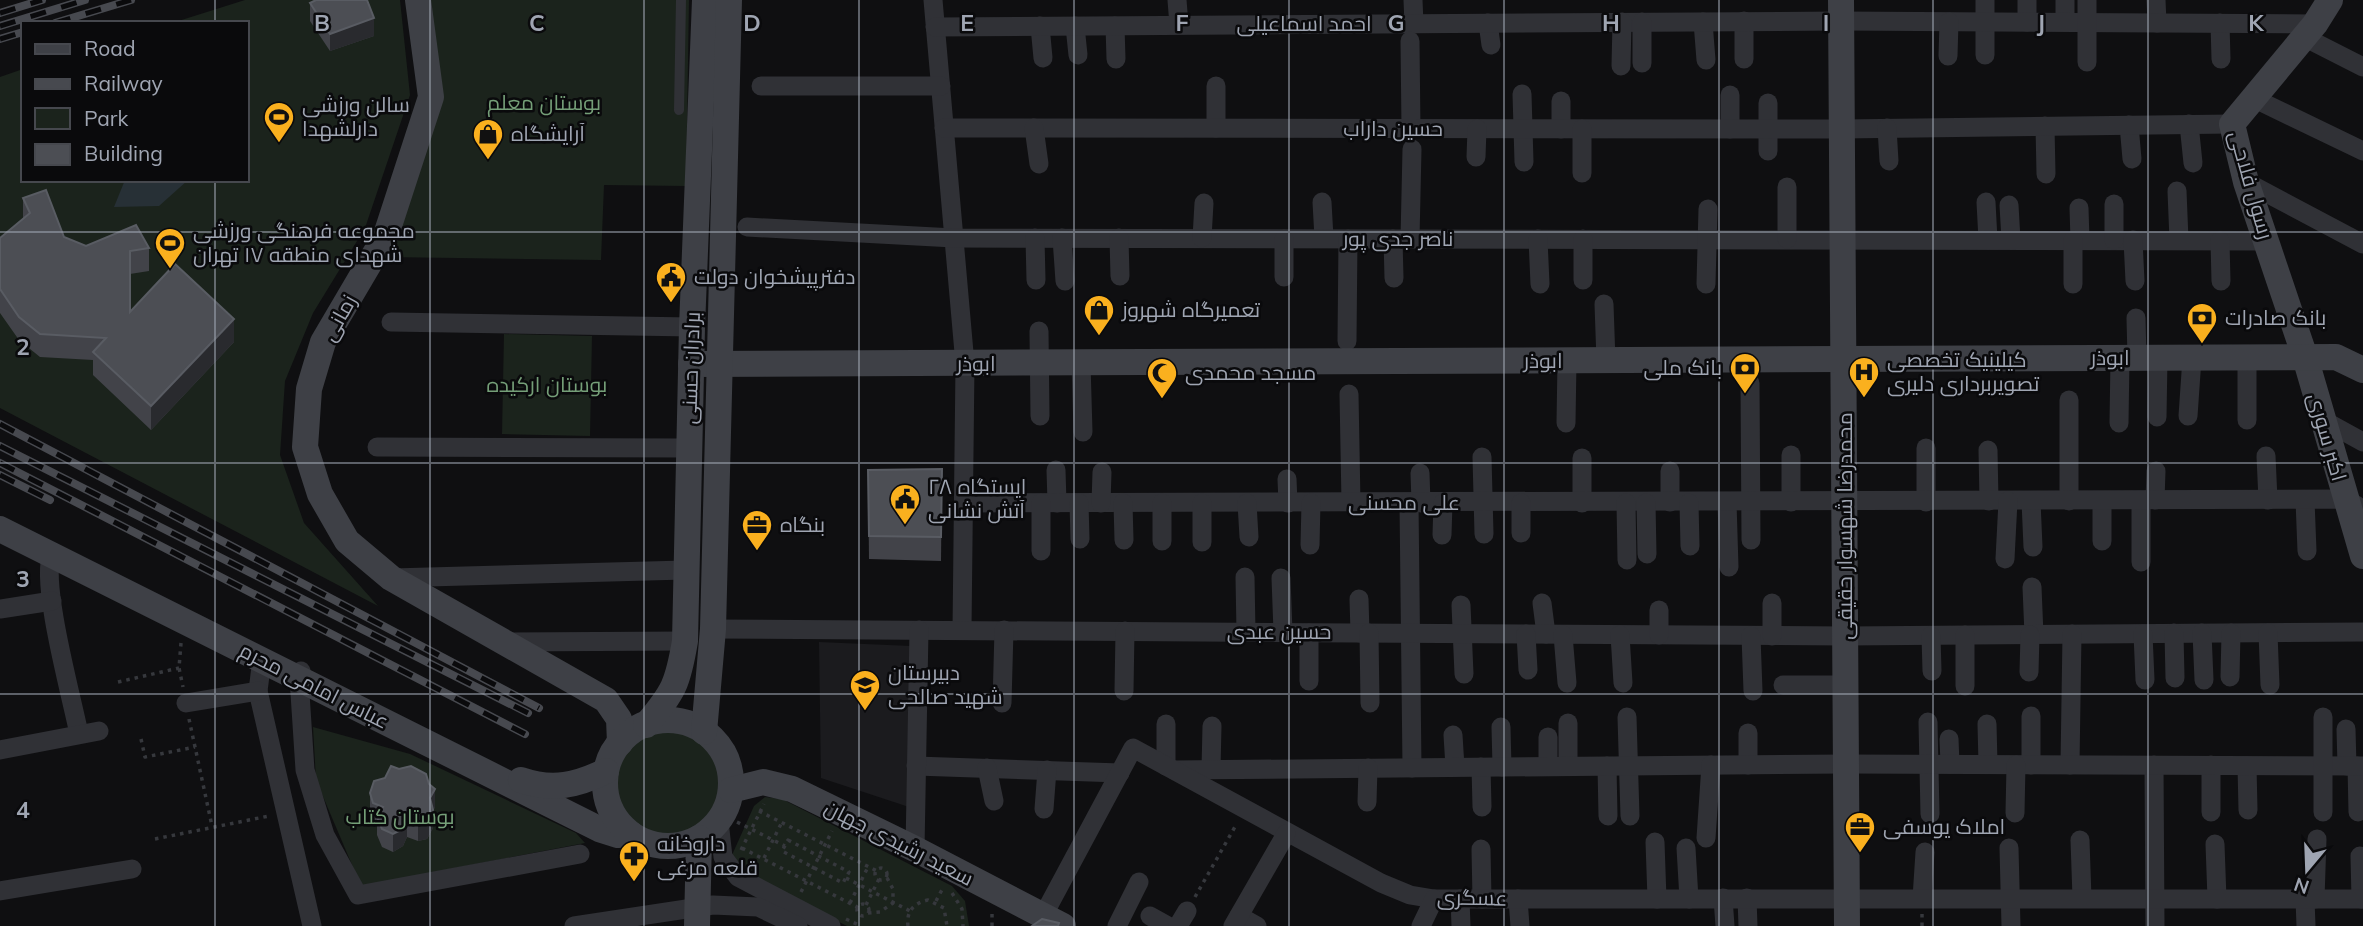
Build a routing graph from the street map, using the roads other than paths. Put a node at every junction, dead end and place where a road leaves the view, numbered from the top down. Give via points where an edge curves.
1 (418, 0) edge
2 (681, 0) edge
3 (705, 0) edge
4 (729, 0) edge
5 (933, 0) edge
6 (1177, 0) edge
7 (1413, 0) edge
8 (1985, 0) edge
9 (2027, 0) edge
10 (2065, 0) edge
11 (2087, 0) edge
12 (2156, 0) edge
13 (2330, 0) edge
14 (1841, 10) edge
15 (1622, 22) junction
16 (1642, 22) junction
17 (1703, 22) junction
18 (1744, 22) junction
19 (1949, 22) junction
20 (1986, 22) junction
21 (2027, 22) junction
22 (2065, 22) junction
23 (2088, 22) junction
24 (1488, 23) junction
25 (2157, 23) junction
26 (2220, 23) junction
27 (1179, 25) junction
28 (1040, 26) junction
29 (1075, 26) junction
30 (1115, 26) junction
31 (935, 27) junction
32 (2309, 31) junction
33 (1412, 33) junction
34 (1491, 45) dead end
35 (1985, 54) dead end
36 (1078, 55) dead end
37 (1948, 56) dead end
38 (1043, 58) dead end
39 (1116, 59) dead end
40 (2221, 59) dead end
41 (1706, 60) dead end
42 (1744, 60) dead end
43 (2087, 62) dead end
44 (1642, 63) dead end
45 (714, 65) junction
46 (1621, 66) dead end
47 (2363, 67) edge
48 (761, 86) dead end
49 (941, 86) junction
50 (1216, 86) dead end
51 (1522, 94) dead end
52 (1730, 95) dead end
53 (2253, 98) junction
54 (1561, 101) dead end
55 (1768, 103) dead end
56 (679, 110) dead end
57 (2189, 124) junction
58 (2232, 124) junction
59 (2129, 125) junction
60 (2045, 126) junction
61 (944, 128) junction
62 (1034, 128) junction
63 (1216, 128) junction
64 (1887, 128) junction
65 (1411, 129) junction
66 (1477, 129) junction
67 (1522, 129) junction
68 (1561, 129) junction
69 (1582, 129) junction
70 (1731, 129) junction
71 (1766, 129) junction
72 (1842, 129) junction
73 (1412, 149) dead end
74 (1768, 151) dead end
75 (2363, 151) edge
76 (1476, 158) dead end
77 (2132, 159) dead end
78 (1889, 161) dead end
79 (1524, 162) dead end
80 (2193, 163) dead end
81 (1039, 164) dead end
82 (1582, 173) dead end
83 (2046, 174) dead end
84 (2246, 182) junction
85 (1787, 187) dead end
86 (2177, 191) dead end
87 (1322, 202) dead end
88 (1986, 202) dead end
89 (1204, 203) dead end
90 (2114, 204) dead end
91 (2008, 205) dead end
92 (2079, 208) dead end
93 (1708, 209) dead end
94 (747, 227) dead end
95 (954, 238) junction
96 (1035, 238) junction
97 (1062, 238) junction
98 (1119, 238) junction
99 (1202, 239) junction
100 (1284, 239) junction
101 (1324, 239) junction
102 (1348, 239) junction
103 (1402, 239) junction
104 (1538, 239) junction
105 (1583, 239) junction
106 (1707, 239) junction
107 (1787, 239) junction
108 (1843, 239) junction
109 (1988, 240) junction
110 (2011, 240) junction
111 (2076, 240) junction
112 (2123, 240) junction
113 (2179, 240) junction
114 (2220, 241) junction
115 (2266, 241) junction
116 (2363, 244) edge
117 (1120, 276) dead end
118 (1284, 277) dead end
119 (1394, 278) dead end
120 (1036, 280) dead end
121 (1583, 280) dead end
122 (1065, 281) dead end
123 (2135, 281) dead end
124 (2221, 281) dead end
125 (1706, 284) dead end
126 (2073, 284) dead end
127 (1541, 285) dead end
128 (1604, 304) dead end
129 (2136, 318) dead end
130 (391, 322) dead end
131 (692, 327) junction
132 (1039, 331) dead end
133 (1348, 341) dead end
134 (2247, 357) junction
135 (2305, 357) junction
136 (2139, 358) junction
137 (2192, 358) junction
138 (1843, 359) junction
139 (1567, 361) junction
140 (1606, 361) junction
141 (1081, 363) junction
142 (691, 364) junction
143 (965, 364) junction
144 (1040, 364) junction
145 (720, 365) junction
146 (2363, 370) edge
147 (1750, 383) dead end
148 (1349, 394) dead end
149 (2069, 400) dead end
150 (1040, 416) dead end
151 (2188, 416) dead end
152 (2157, 417) dead end
153 (2247, 420) dead end
154 (2323, 420) junction
155 (2119, 422) dead end
156 (1566, 423) dead end
157 (1083, 432) dead end
158 (2363, 442) edge
159 (376, 447) dead end
160 (1926, 448) dead end
161 (688, 449) junction
162 (1988, 450) dead end
163 (1791, 455) dead end
164 (2266, 456) dead end
165 (1482, 457) dead end
166 (1582, 458) dead end
167 (1056, 470) dead end
168 (1670, 471) dead end
169 (2156, 471) dead end
170 (1102, 472) dead end
171 (1420, 473) dead end
172 (688, 479) junction
173 (1287, 479) dead end
174 (717, 480) junction
175 (2305, 499) junction
176 (2268, 500) junction
177 (1998, 501) junction
178 (2031, 501) junction
179 (2068, 501) junction
180 (2102, 501) junction
181 (2148, 501) junction
182 (1727, 502) junction
183 (1791, 502) junction
184 (1845, 502) junction
185 (1926, 502) junction
186 (963, 503) junction
187 (1049, 503) junction
188 (1079, 503) junction
189 (1101, 503) junction
190 (1122, 503) junction
191 (1162, 503) junction
192 (1202, 503) junction
193 (1247, 503) junction
194 (1288, 503) junction
195 (1311, 503) junction
196 (1352, 503) junction
197 (1415, 503) junction
198 (1443, 503) junction
199 (1483, 503) junction
200 (1521, 503) junction
201 (1582, 503) junction
202 (1626, 503) junction
203 (1646, 503) junction
204 (1680, 503) junction
205 (1750, 503) junction
206 (2354, 504) edge
207 (0, 516) edge
208 (0, 529) edge
209 (1521, 533) dead end
210 (1484, 534) dead end
211 (1443, 535) dead end
212 (1249, 537) dead end
213 (1080, 539) dead end
214 (1124, 540) dead end
215 (1751, 540) dead end
216 (1162, 541) dead end
217 (2102, 541) dead end
218 (1202, 542) dead end
219 (1310, 545) dead end
220 (1690, 546) dead end
221 (2033, 547) dead end
222 (54, 549) junction
223 (1041, 551) dead end
224 (2307, 551) dead end
225 (1647, 554) dead end
226 (2363, 556) edge
227 (2005, 559) dead end
228 (1627, 560) dead end
229 (2141, 562) dead end
230 (1729, 567) dead end
231 (685, 569) junction
232 (1245, 577) dead end
233 (391, 578) junction
234 (1281, 578) dead end
235 (2032, 587) dead end
236 (1359, 599) dead end
237 (52, 601) junction
238 (1542, 603) dead end
239 (1772, 603) dead end
240 (1461, 606) dead end
241 (0, 609) edge
242 (1659, 610) dead end
243 (713, 629) junction
244 (919, 630) junction
245 (962, 630) junction
246 (1004, 630) junction
247 (1125, 631) junction
248 (1246, 632) junction
249 (1283, 632) junction
250 (2268, 632) junction
251 (2363, 632) edge
252 (1309, 633) junction
253 (1364, 633) junction
254 (1410, 633) junction
255 (2202, 633) junction
256 (2231, 633) junction
257 (1462, 634) junction
258 (1545, 634) junction
259 (2072, 634) junction
260 (2143, 634) junction
261 (2175, 634) junction
262 (1620, 635) junction
263 (1658, 635) junction
264 (1965, 635) junction
265 (2032, 635) junction
266 (1751, 636) junction
267 (1772, 636) junction
268 (1846, 636) junction
269 (1931, 636) junction
270 (685, 641) junction
271 (503, 642) junction
272 (262, 659) junction
273 (1528, 670) dead end
274 (1932, 671) dead end
275 (300, 672) junction
276 (2029, 672) dead end
277 (1464, 674) dead end
278 (2230, 677) dead end
279 (2175, 678) dead end
280 (2145, 680) dead end
281 (2204, 680) dead end
282 (1309, 681) dead end
283 (1567, 683) dead end
284 (1622, 683) dead end
285 (1783, 685) dead end
286 (1846, 685) junction
287 (2270, 685) dead end
288 (1965, 686) dead end
289 (258, 691) junction
290 (1124, 691) dead end
291 (1753, 691) dead end
292 (186, 703) road end
293 (1002, 703) dead end
294 (1370, 703) dead end
295 (2031, 716) dead end
296 (2323, 716) dead end
297 (1627, 717) dead end
298 (1928, 722) dead end
299 (1568, 723) dead end
300 (1166, 724) dead end
301 (1987, 724) dead end
302 (646, 725) junction
303 (1212, 726) dead end
304 (1501, 727) dead end
305 (2346, 729) dead end
306 (99, 731) dead end
307 (704, 732) junction
308 (1748, 733) dead end
309 (79, 734) junction
310 (1453, 735) dead end
311 (1548, 737) dead end
312 (1949, 739) dead end
313 (620, 743) junction
314 (0, 750) edge
315 (1846, 764) junction
316 (1950, 764) junction
317 (1988, 764) junction
318 (1710, 765) junction
319 (1748, 765) junction
320 (1929, 765) junction
321 (2024, 765) junction
322 (2070, 765) junction
323 (2154, 765) junction
324 (2211, 765) junction
325 (916, 766) junction
326 (1548, 766) junction
327 (1569, 766) junction
328 (1607, 766) junction
329 (1630, 766) junction
330 (2247, 766) junction
331 (2322, 766) junction
332 (2355, 766) edge
333 (1455, 767) junction
334 (1481, 767) junction
335 (1502, 767) junction
336 (987, 768) junction
337 (1169, 768) junction
338 (1368, 768) junction
339 (1412, 768) junction
340 (1211, 769) junction
341 (1047, 770) junction
342 (606, 771) junction
343 (1120, 773) junction
344 (994, 802) dead end
345 (1367, 802) dead end
346 (1482, 807) dead end
347 (1044, 809) dead end
348 (2248, 810) dead end
349 (2211, 812) dead end
350 (2358, 812) dead end
351 (2015, 813) dead end
352 (2323, 813) dead end
353 (1930, 814) dead end
354 (1608, 816) dead end
355 (1630, 816) dead end
356 (707, 827) junction
357 (631, 834) junction
358 (1286, 834) junction
359 (1706, 838) dead end
360 (2317, 839) dead end
361 (2080, 840) dead end
362 (1655, 842) dead end
363 (2215, 844) dead end
364 (1686, 848) dead end
365 (2009, 848) dead end
366 (915, 849) junction
367 (1481, 849) dead end
368 (1925, 852) dead end
369 (580, 854) dead end
370 (2360, 856) dead end
371 (132, 869) dead end
372 (1139, 882) dead end
373 (686, 884) dead end
374 (0, 891) edge
375 (1723, 898) junction
376 (1747, 898) junction
377 (1847, 898) junction
378 (1922, 898) junction
379 (2012, 898) junction
380 (2082, 898) junction
381 (1434, 899) junction
382 (1460, 899) junction
383 (1482, 899) junction
384 (1518, 899) junction
385 (1657, 899) junction
386 (1689, 899) junction
387 (2154, 899) junction
388 (2217, 899) junction
389 (2310, 899) junction
390 (2362, 899) edge
391 (1150, 916) dead end
392 (691, 918) edge
393 (1053, 921) edge
394 (1236, 921) edge
395 (312, 926) edge
396 (574, 926) edge
397 (798, 926) edge
398 (831, 926) edge
399 (1117, 926) edge
400 (1168, 926) edge
401 (1257, 926) edge
402 (1420, 926) edge
403 (1461, 926) edge
404 (1520, 926) edge
405 (1725, 926) edge
406 (1748, 926) edge
407 (1847, 926) edge
408 (2011, 926) edge
409 (2155, 926) edge
410 (2306, 926) edge

1 - 233 main road, زمانی via 431,97 386,235 323,342 309,389 304,447 320,494 347,541
2 - 56 lane
3 - 45 main road, برادران حسنی
4 - 45 main road, برادران حسنی
5 - 31 street
6 - 27 street
7 - 33 street
8 - 20 street
9 - 21 street
10 - 22 street
11 - 23 street
12 - 25 street
13 - 32 main road, رسول فلاحی
14 - 18 street, احمد اسماعیلی
14 - 19 street, احمد اسماعیلی
14 - 72 main road, محمدرضا شهسوار حقیقی
15 - 16 street, احمد اسماعیلی
15 - 24 street, احمد اسماعیلی
15 - 46 street
16 - 17 street, احمد اسماعیلی
16 - 44 street
17 - 18 street, احمد اسماعیلی
17 - 41 street
18 - 42 street
19 - 20 street, احمد اسماعیلی
19 - 37 street
20 - 21 street, احمد اسماعیلی
20 - 35 street
21 - 22 street, احمد اسماعیلی
22 - 23 street, احمد اسماعیلی
23 - 25 street, احمد اسماعیلی
23 - 43 street
24 - 33 street, احمد اسماعیلی via 1456,32
24 - 34 street
25 - 26 street, احمد اسماعیلی
26 - 32 street, احمد اسماعیلی
26 - 40 street
27 - 30 street, احمد اسماعیلی
27 - 33 street, احمد اسماعیلی
28 - 29 street, احمد اسماعیلی
28 - 31 street, احمد اسماعیلی
28 - 38 street
29 - 30 street, احمد اسماعیلی
29 - 36 street
30 - 39 street
31 - 49 street
32 - 47 street
32 - 53 main road, رسول فلاحی
33 - 65 street
45 - 131 main road, برادران حسنی
45 - 145 main road, برادران حسنی
48 - 49 street
49 - 61 street
50 - 63 street
51 - 67 street
52 - 70 street
53 - 58 main road, رسول فلاحی
53 - 75 street
54 - 68 street
55 - 71 street
57 - 58 street, حسین داراب
57 - 59 street, حسین داراب
57 - 80 street
58 - 84 main road, رسول فلاحی
59 - 60 street, حسین داراب
59 - 77 street
60 - 64 street, حسین داراب
60 - 83 street
61 - 62 street, حسین داراب
61 - 95 street
62 - 63 street, حسین داراب
62 - 81 street
63 - 65 street, حسین داراب
64 - 72 street, حسین داراب
64 - 78 street
65 - 66 street, حسین داراب
66 - 67 street, حسین داراب
66 - 76 street
67 - 68 street, حسین داراب
67 - 79 street
68 - 69 street, حسین داراب
69 - 70 street, حسین داراب
69 - 82 street
70 - 71 street, حسین داراب
71 - 72 street, حسین داراب
71 - 74 street
72 - 108 main road, محمدرضا شهسوار حقیقی
73 - 103 street
84 - 115 main road, رسول فلاحی
84 - 116 street
85 - 107 street
86 - 113 street
87 - 101 street
88 - 109 street
89 - 99 street
90 - 112 street
91 - 110 street
92 - 111 street
93 - 106 street
94 - 95 street, ناصر جدی پور
95 - 96 street, ناصر جدی پور
95 - 143 street
96 - 97 street, ناصر جدی پور
96 - 120 street
97 - 98 street, ناصر جدی پور
97 - 122 street
98 - 99 street, ناصر جدی پور
98 - 117 street
99 - 100 street, ناصر جدی پور
100 - 101 street, ناصر جدی پور
100 - 118 street
101 - 102 street, ناصر جدی پور
102 - 103 street, ناصر جدی پور
102 - 133 street
103 - 104 street, ناصر جدی پور
103 - 119 street
104 - 105 street, ناصر جدی پور
104 - 127 street
105 - 106 street, ناصر جدی پور
105 - 121 street
106 - 107 street, ناصر جدی پور
106 - 125 street
107 - 108 street, ناصر جدی پور
108 - 109 street, ناصر جدی پور
108 - 138 main road, محمدرضا شهسوار حقیقی
109 - 110 street, ناصر جدی پور
110 - 111 street, ناصر جدی پور
111 - 112 street, ناصر جدی پور
111 - 126 street
112 - 113 street, ناصر جدی پور
112 - 123 street
113 - 114 street, ناصر جدی پور
114 - 115 street, ناصر جدی پور
114 - 124 street
115 - 135 main road, رسول فلاحی
128 - 140 street
129 - 136 street
130 - 131 street
131 - 142 main road, برادران حسنی
132 - 144 street
134 - 135 main road, ابوذر
134 - 137 main road, ابوذر
134 - 153 street
135 - 146 main road, ابوذر via 2336,357
135 - 154 main road, اکبر سوری
136 - 137 main road, ابوذر
136 - 138 main road, ابوذر
136 - 152 street
136 - 155 street
137 - 151 street
138 - 140 main road, ابوذر
138 - 184 main road, محمدرضا شهسوار حقیقی
139 - 140 main road, ابوذر
139 - 141 main road, ابوذر
139 - 156 street
141 - 144 main road, ابوذر
141 - 157 street
142 - 145 main road, ابوذر
142 - 161 main road, برادران حسنی
143 - 144 main road, ابوذر
143 - 145 main road, ابوذر
143 - 186 street
144 - 150 street
145 - 174 main road, برادران حسنی
147 - 205 street
148 - 196 street
149 - 179 street
154 - 158 street
154 - 206 main road, اکبر سوری
159 - 161 street
160 - 185 street
161 - 172 main road, برادران حسنی
162 - 177 street
163 - 183 street
164 - 176 street
165 - 199 street
166 - 201 street
167 - 187 street
168 - 204 street
169 - 181 street
170 - 189 street
171 - 197 street
172 - 174 main road
172 - 231 main road, برادران حسنی
173 - 194 street
174 - 243 main road, برادران حسنی
175 - 176 street, علی محسنی
175 - 206 street, علی محسنی
175 - 224 street
176 - 181 street, علی محسنی
177 - 178 street, علی محسنی
177 - 185 street, علی محسنی
177 - 227 street
178 - 179 street, علی محسنی
178 - 221 street
179 - 180 street, علی محسنی
180 - 181 street, علی محسنی
180 - 217 street
181 - 229 street
182 - 204 street, علی محسنی
182 - 205 street, علی محسنی
182 - 230 street
183 - 184 street, علی محسنی
183 - 205 street, علی محسنی
184 - 185 street, علی محسنی
184 - 268 main road, محمدرضا شهسوار حقیقی
186 - 187 street, علی محسنی
186 - 245 street
187 - 188 street, علی محسنی
187 - 223 street
188 - 189 street, علی محسنی
188 - 213 street
189 - 190 street, علی محسنی
190 - 191 street, علی محسنی
190 - 214 street
191 - 192 street, علی محسنی
191 - 216 street
192 - 193 street, علی محسنی
192 - 218 street
193 - 194 street, علی محسنی
193 - 212 street
194 - 195 street, علی محسنی
195 - 196 street, علی محسنی
195 - 219 street
196 - 197 street, علی محسنی
197 - 198 street, علی محسنی
197 - 254 street
198 - 199 street, علی محسنی
198 - 211 street
199 - 200 street, علی محسنی
199 - 210 street
200 - 201 street, علی محسنی
200 - 209 street
201 - 202 street, علی محسنی
202 - 203 street, علی محسنی
202 - 228 street
203 - 204 street, علی محسنی
203 - 225 street
204 - 220 street
205 - 215 street
206 - 226 main road, اکبر سوری
207 - 222 main road, عباس امامی محرم
208 - 222 main road, عباس امامی محرم
222 - 237 street via 47,569
222 - 272 main road, عباس امامی محرم
222 - 275 main road, عباس امامی محرم
231 - 233 street
231 - 270 main road, برادران حسنی
232 - 248 street
233 - 271 main road, زمانی
234 - 249 street
235 - 265 street
236 - 253 street
237 - 241 street
237 - 309 street
238 - 258 street
239 - 267 street
240 - 257 street
242 - 263 street
243 - 244 street, حسین عبدی
243 - 307 main road, برادران حسنی
244 - 245 street, حسین عبدی
244 - 325 street
245 - 246 street, حسین عبدی
246 - 247 street, حسین عبدی
246 - 293 street
247 - 248 street, حسین عبدی
247 - 290 street
248 - 249 street, حسین عبدی
249 - 252 street, حسین عبدی
250 - 251 street, حسین عبدی
250 - 256 street, حسین عبدی
250 - 287 street
252 - 253 street, حسین عبدی
252 - 282 street
253 - 254 street, حسین عبدی
253 - 294 street
254 - 257 street, حسین عبدی
254 - 339 street
255 - 256 street, حسین عبدی
255 - 261 street, حسین عبدی
255 - 281 street
256 - 278 street
257 - 258 street, حسین عبدی
257 - 277 street
258 - 262 street, حسین عبدی
258 - 273 street
258 - 283 street
259 - 260 street, حسین عبدی
259 - 265 street, حسین عبدی
259 - 322 street
260 - 261 street, حسین عبدی
260 - 280 street
261 - 279 street
262 - 263 street, حسین عبدی
262 - 284 street
263 - 266 street, حسین عبدی
264 - 265 street, حسین عبدی
264 - 269 street, حسین عبدی
264 - 288 street
265 - 276 street
266 - 267 street, حسین عبدی
266 - 291 street
267 - 268 street, حسین عبدی
268 - 269 street, حسین عبدی
268 - 286 main road, محمدرضا شهسوار حقیقی
269 - 274 street
270 - 271 street
270 - 302 main road, برادران حسنی via 679,678
271 - 313 main road, زمانی via 606,700 619,719
272 - 275 main road, عباس امامی محرم
272 - 289 street
275 - 342 main road, عباس امامی محرم via 523,780 565,787
275 - 357 main road, عباس امامی محرم via 600,829
275 - 369 street via 305,770 325,835 358,895
285 - 286 street
286 - 315 main road, محمدرضا شهسوار حقیقی
289 - 292 street
289 - 395 street
295 - 321 street
296 - 331 street
297 - 329 street
298 - 320 street
299 - 327 street
300 - 337 street
301 - 317 street
302 - 307 main road via 666,720
302 - 313 main road
303 - 340 street
304 - 335 street
305 - 332 street
306 - 309 street
307 - 356 main road via 726,758
308 - 319 street
309 - 314 street
310 - 333 street
311 - 326 street
312 - 316 street
313 - 342 main road
315 - 319 street
315 - 320 street
315 - 377 main road, محمدرضا شهسوار حقیقی
316 - 317 street
316 - 320 street
317 - 321 street
318 - 319 street
318 - 329 street
318 - 359 street
320 - 353 street
321 - 322 street
321 - 351 street
322 - 323 street
323 - 324 street
323 - 387 street
324 - 330 street
324 - 349 street
325 - 336 street
325 - 366 street
326 - 327 street
326 - 335 street
327 - 328 street
328 - 329 street
328 - 354 street
329 - 355 street
330 - 331 street
330 - 348 street
331 - 332 street
331 - 352 street
332 - 350 street
333 - 334 street
333 - 339 street
334 - 335 street
334 - 346 street
336 - 341 street
336 - 344 street
337 - 340 street
337 - 343 street, عسگری via 1133,748
337 - 358 street, عسگری
338 - 339 street
338 - 340 street
338 - 345 street
341 - 343 street
341 - 347 street
342 - 357 main road via 609,806
343 - 393 street
356 - 357 main road via 659,846
356 - 366 main road, سعید رشیدی جهان via 763,782 792,789
356 - 392 main road
356 - 398 street via 738,877
358 - 381 street, عسگری via 1381,883
358 - 394 street
360 - 389 street
361 - 380 street
362 - 385 street
363 - 388 street
364 - 386 street
365 - 379 street
366 - 393 main road, سعید رشیدی جهان
367 - 383 street
368 - 378 street
370 - 390 street
371 - 374 street
372 - 399 street
373 - 392 lane
375 - 376 street, عسگری
375 - 386 street, عسگری
375 - 405 street
376 - 377 street, عسگری
376 - 406 street
377 - 378 street, عسگری
377 - 407 main road, محمدرضا شهسوار حقیقی
378 - 379 street, عسگری
379 - 380 street, عسگری
379 - 408 street
380 - 387 street, عسگری
381 - 382 street, عسگری
381 - 402 street
382 - 383 street, عسگری
382 - 403 street
383 - 384 street, عسگری
384 - 385 street, عسگری
384 - 404 street
385 - 386 street, عسگری
387 - 388 street, عسگری
387 - 409 street
388 - 389 street, عسگری
389 - 390 street, عسگری
389 - 410 street
391 - 400 street
392 - 396 street
392 - 397 street via 713,905 758,907
394 - 401 street

